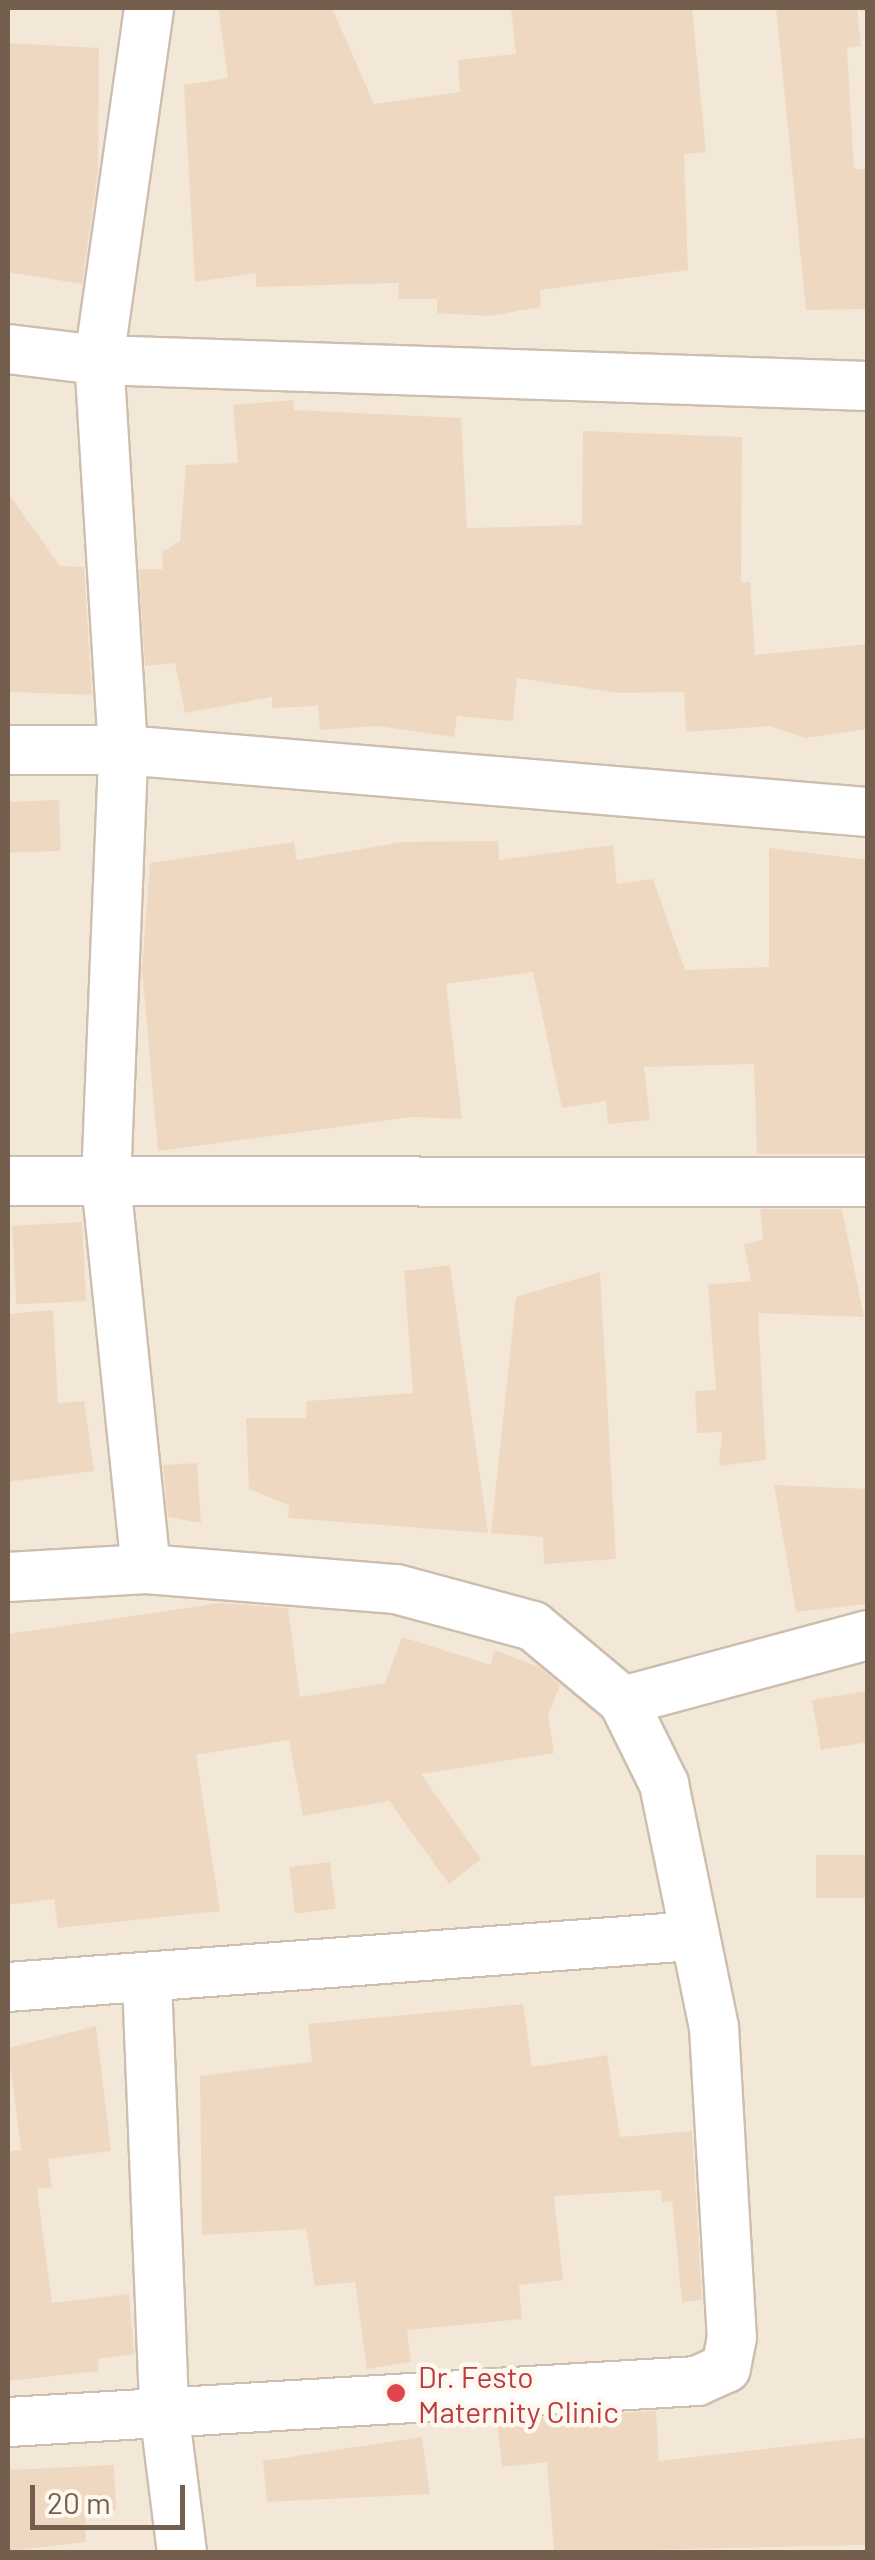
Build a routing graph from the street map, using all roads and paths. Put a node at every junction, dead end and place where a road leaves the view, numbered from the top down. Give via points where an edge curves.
1 (149, 8) edge
2 (8, 349) edge
3 (98, 360) junction
4 (868, 386) edge
5 (8, 750) edge
6 (123, 750) junction
7 (868, 812) edge
8 (8, 1181) edge
9 (106, 1182) junction
10 (868, 1182) edge
11 (146, 1569) junction
12 (8, 1577) edge
13 (868, 1635) edge
14 (623, 1700) junction
15 (692, 1936) junction
16 (147, 1981) junction
17 (8, 1987) edge
18 (164, 2410) junction
19 (8, 2422) edge
20 (182, 2552) edge

1 - 3 street
2 - 3 street
3 - 4 street
3 - 6 street
5 - 6 street
6 - 7 street
6 - 9 street
8 - 9 street
9 - 10 street
9 - 11 street
11 - 12 street
11 - 14 street via 396,1589 533,1626
13 - 14 street
14 - 15 street via 664,1784
15 - 16 street
15 - 18 street via 726,2138 726,2368 697,2381
16 - 17 street
16 - 18 street
18 - 19 street
18 - 20 street

